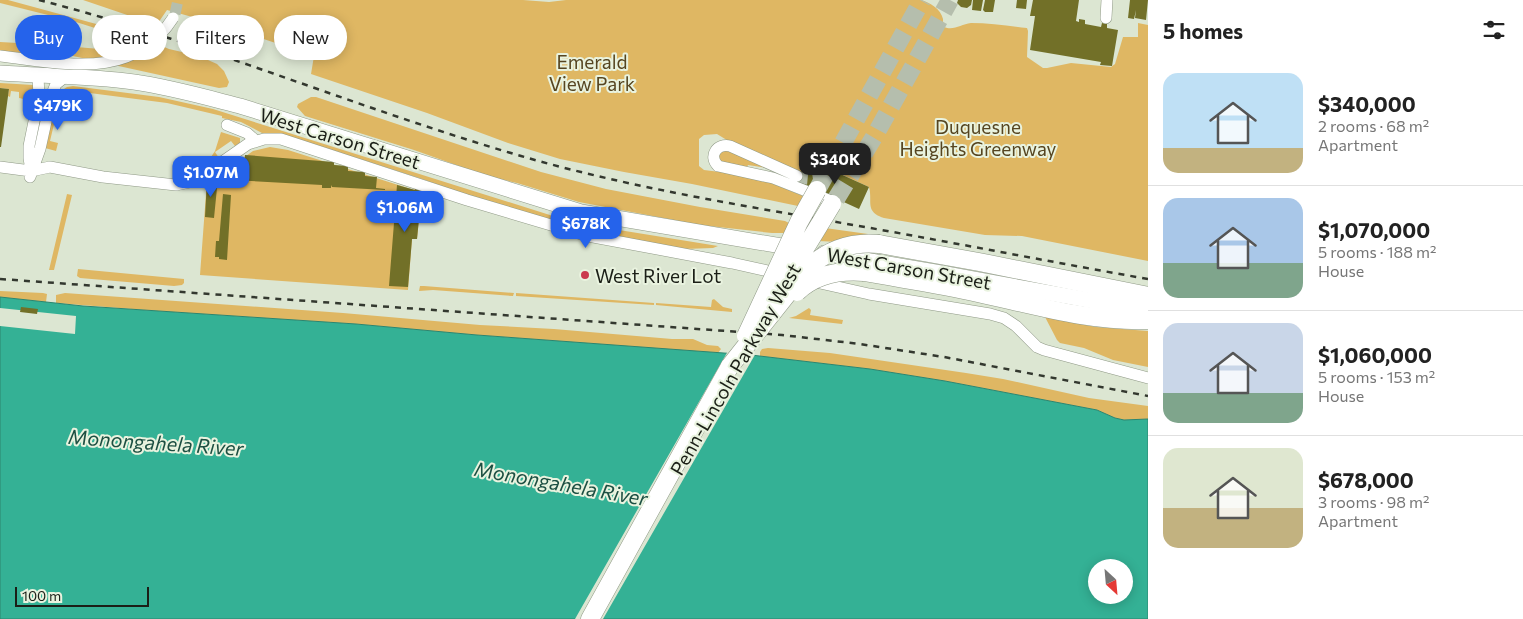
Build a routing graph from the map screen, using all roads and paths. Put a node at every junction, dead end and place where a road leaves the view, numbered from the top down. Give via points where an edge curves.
1 (1108, 0) edge
2 (174, 16) tunnel mouth
3 (1106, 18) dead end
4 (0, 56) edge
5 (0, 73) edge
6 (38, 76) junction
7 (65, 77) junction
8 (227, 125) dead end
9 (32, 128) junction
10 (45, 128) junction
11 (256, 141) junction
12 (0, 167) edge
13 (30, 175) junction
14 (798, 176) tunnel mouth
15 (817, 190) tunnel mouth
16 (834, 202) joint
17 (1148, 296) edge
18 (1148, 309) edge
19 (1148, 320) edge
20 (731, 368) junction
21 (1148, 378) edge
22 (590, 618) edge

1 - 3 street
2 - 4 street, bridge via 146,47 113,62 74,64
5 - 6 main road, West Carson Street
6 - 7 main road, West Carson Street
6 - 9 street via 39,96
7 - 10 street via 56,84 52,94
7 - 18 main road, West Carson Street via 136,82 240,106 581,212
8 - 11 street via 247,133
9 - 10 street
9 - 13 street via 28,146
10 - 13 street
11 - 13 street via 184,184 103,177 50,167
11 - 21 street via 272,138 286,141 588,236 732,263 869,294 990,314 1011,322 1044,350
12 - 13 street
14 - 16 street via 730,146 720,146 714,153 718,166 773,178
15 - 20 highway, Penn-Lincoln Parkway West, bridge
16 - 20 highway, Penn-Lincoln Parkway West, bridge
17 - 20 highway, bridge via 979,262 874,244 855,244 814,262
19 - 20 highway, bridge via 1080,315 963,289 864,272 844,272 818,278 805,285
20 - 22 highway, Penn-Lincoln Parkway West

